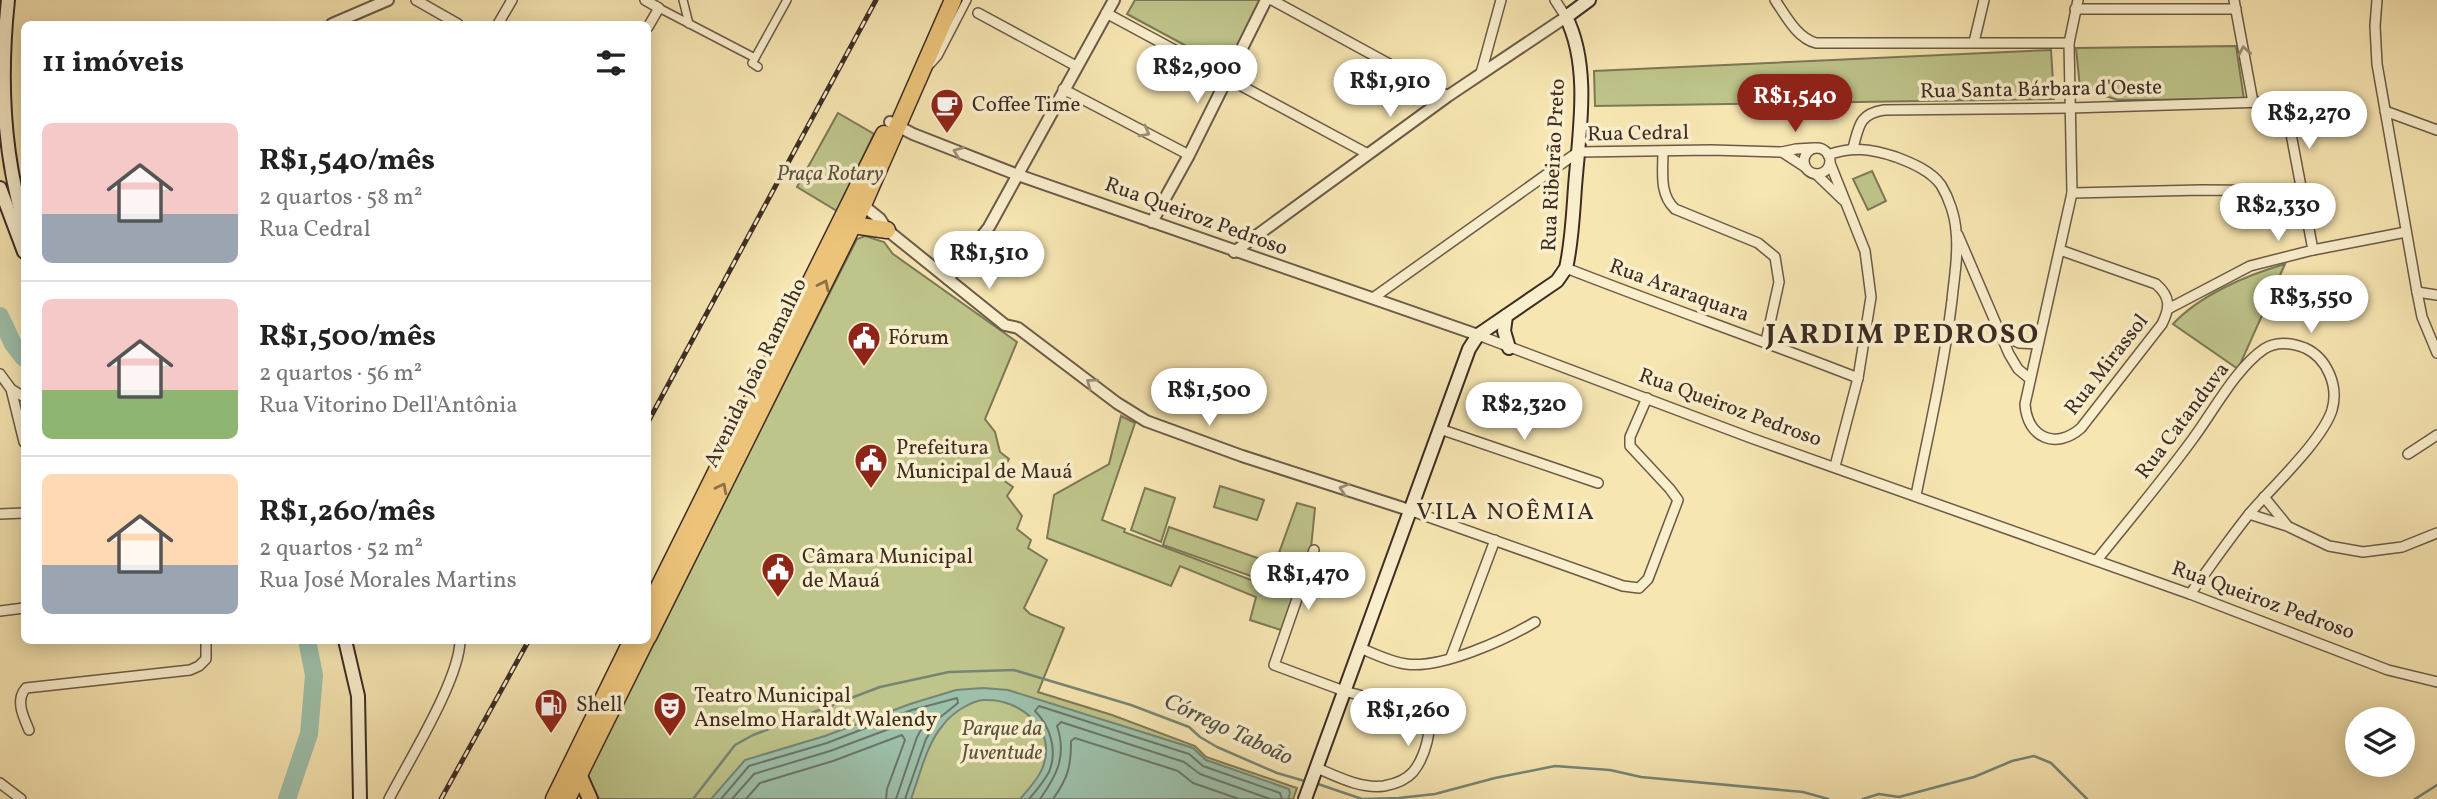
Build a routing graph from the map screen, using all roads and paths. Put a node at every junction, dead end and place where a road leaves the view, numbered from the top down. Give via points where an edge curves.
1 (8, 0) edge
2 (388, 0) edge
3 (416, 0) edge
4 (512, 0) edge
5 (645, 0) edge
6 (682, 0) edge
7 (787, 0) edge
8 (942, 0) edge
9 (1114, 0) edge
10 (1266, 0) edge
11 (1272, 0) edge
12 (1501, 0) edge
13 (1555, 0) edge
14 (1589, 0) edge
15 (1775, 0) edge
16 (1984, 0) edge
17 (2377, 0) edge
18 (961, 2) edge
19 (2235, 4) edge
20 (2076, 5) edge
21 (659, 8) junction
22 (978, 13) joint
23 (1106, 13) junction
24 (1566, 16) junction
25 (339, 21) edge
26 (453, 21) edge
27 (500, 21) edge
28 (651, 22) edge
29 (689, 24) junction
30 (1974, 42) junction
31 (2069, 43) junction
32 (755, 58) junction
33 (1076, 66) junction
34 (758, 67) dead end
35 (1481, 73) junction
36 (1227, 79) junction
37 (1063, 89) junction
38 (1448, 96) junction
39 (2253, 102) junction
40 (2070, 108) junction
41 (2385, 111) junction
42 (895, 124) junction
43 (2437, 130) edge
44 (1814, 148) junction
45 (1853, 148) junction
46 (1663, 151) junction
47 (1578, 152) junction
48 (1782, 152) junction
49 (1368, 154) junction
50 (1189, 155) junction
51 (1829, 159) junction
52 (1805, 167) junction
53 (1816, 174) junction
54 (1018, 175) junction
55 (0, 188) edge
56 (2302, 191) junction
57 (2072, 192) junction
58 (858, 201) junction
59 (1844, 201) junction
60 (21, 211) edge
61 (1152, 222) junction
62 (853, 225) junction
63 (887, 230) junction
64 (1956, 231) junction
65 (2406, 232) junction
66 (21, 244) edge
67 (2060, 250) junction
68 (2313, 250) junction
69 (1234, 252) junction
70 (1566, 268) junction
71 (948, 279) junction
72 (2417, 292) junction
73 (2437, 295) edge
74 (1373, 298) junction
75 (2168, 309) junction
76 (1506, 316) junction
77 (2001, 334) junction
78 (1478, 335) junction
79 (1766, 341) junction
80 (2038, 344) junction
81 (1509, 348) junction
82 (2437, 353) edge
83 (0, 374) edge
84 (1858, 378) junction
85 (2030, 379) junction
86 (11, 389) junction
87 (21, 395) edge
88 (1647, 398) junction
89 (1440, 429) junction
90 (21, 430) edge
91 (2437, 435) edge
92 (2408, 454) dead end
93 (1835, 466) junction
94 (1598, 483) dead end
95 (1916, 495) junction
96 (2264, 497) junction
97 (1409, 510) junction
98 (21, 513) edge
99 (0, 514) edge
100 (2249, 514) junction
101 (2287, 526) junction
102 (2437, 533) edge
103 (1495, 540) junction
104 (1314, 550) dead end
105 (2097, 561) junction
106 (2190, 594) junction
107 (651, 603) edge
108 (21, 608) edge
109 (0, 611) edge
110 (1535, 622) dead end
111 (651, 631) edge
112 (206, 644) edge
113 (346, 644) edge
114 (459, 644) edge
115 (630, 644) edge
116 (644, 644) edge
117 (1360, 648) junction
118 (1451, 657) junction
119 (2437, 682) edge
120 (1344, 691) junction
121 (29, 730) dead end
122 (1315, 773) junction
123 (579, 774) junction
124 (0, 783) edge
125 (1307, 796) edge
126 (21, 799) edge
127 (360, 799) edge
128 (388, 799) edge
129 (554, 799) edge
130 (567, 799) edge
131 (590, 799) edge

1 - 60 main road via 3,116
2 - 25 street
3 - 26 street
4 - 27 street
5 - 21 street
6 - 29 street
7 - 32 street
8 - 42 highway
9 - 23 street
10 - 36 street
11 - 38 street
12 - 35 street
13 - 24 street, Rua Ribeirão Preto
14 - 24 main road
15 - 30 street via 1812,43
16 - 30 street
17 - 41 street via 2377,64
18 - 22 street
18 - 42 highway
19 - 20 street
39 -> 19 street
20 - 31 street, Rua Mirassol
21 - 28 street
21 - 29 street
22 - 33 street
23 - 33 street
23 - 36 street
24 - 35 street
24 - 47 main road, Rua Ribeirão Preto via 1579,64
29 - 32 street
30 - 31 street
31 - 40 street, Rua Mirassol
32 - 34 street via 752,64
33 - 37 street
35 - 38 street
36 - 49 street
36 - 50 street
37 -> 50 street
37 - 54 street
38 - 49 street
39 - 40 street, Rua Santa Bárbara d'Oeste
39 - 56 street via 2274,104 2284,111
40 - 45 street, Rua Santa Bárbara d'Oeste via 1874,112 1862,121
40 - 57 street, Rua Mirassol
41 - 43 street
41 - 65 street
54 -> 42 street, Rua Queiroz Pedroso
42 - 58 highway, Avenida João Ramalho
42 - 58 highway, Avenida João Ramalho via 875,153
44 - 48 street, Rua Cedral
44 - 51 street via 1823,149
44 - 52 street via 1805,156
45 - 51 street
45 - 64 street via 1876,151 1928,173 1941,185
46 - 47 street, Rua Cedral
46 - 48 street, Rua Cedral
46 - 79 street via 1667,202 1758,243 1775,257 1779,282
47 - 70 main road, Rua Ribeirão Preto
47 - 74 street, Rua Cedral
48 - 52 street
49 - 69 street
50 - 61 street
51 - 53 street via 1824,172
51 - 59 street
52 - 53 street
53 - 59 street
54 - 61 street, Rua Queiroz Pedroso
54 - 71 street via 989,227
55 - 66 main road
56 - 57 street
56 - 68 street
57 - 67 street, Rua Mirassol
58 - 62 highway, Avenida João Ramalho
58 - 63 street
58 - 107 highway, Avenida João Ramalho
59 - 84 street via 1865,251 1870,278 1870,314
61 - 69 street, Rua Queiroz Pedroso
62 - 63 highway
111 -> 62 highway, Avenida João Ramalho
63 - 71 street
64 - 77 street
64 - 95 street via 1950,316
65 - 68 street
65 - 72 street
67 - 75 street, Rua Mirassol via 2156,284 2168,299
67 - 80 street, Rua Mirassol
68 - 75 street via 2250,266
69 - 74 street, Rua Queiroz Pedroso
70 - 76 main road, Rua Ribeirão Preto via 1557,281
70 - 79 street, Rua Araraquara
97 -> 71 street via 1146,421 1018,328 1004,325
72 - 73 street
72 - 82 street
74 - 78 street, Rua Queiroz Pedroso
75 - 85 street, Rua Mirassol via 2162,324 2073,435 2055,440 2033,429 2025,413
76 - 78 main road, Rua Ribeirão Preto
76 - 81 main road
77 - 80 street via 2019,343
77 - 85 street via 2018,369
78 - 81 street, Rua Queiroz Pedroso
78 - 89 main road via 1464,359
79 - 84 street, Rua Araraquara
80 - 85 street, Rua Mirassol
81 - 88 street, Rua Queiroz Pedroso
83 - 86 street
84 - 93 street
86 - 87 street
86 - 90 street
88 - 93 street, Rua Queiroz Pedroso
88 - 103 street via 1630,446 1678,500 1645,584 1634,589 1623,586
89 - 94 street
89 - 97 main road
91 - 92 street
93 - 95 street, Rua Queiroz Pedroso
95 - 105 street, Rua Queiroz Pedroso
96 - 100 street, Rua Catanduva
96 - 101 street
96 - 105 street, Rua Catanduva via 2323,429 2334,402 2332,380 2323,362 2294,344 2271,345 2248,364
97 - 103 street
97 - 117 main road
98 - 99 street
100 - 101 street
100 - 106 street, Rua Catanduva
101 - 102 street via 2329,546 2363,552 2402,547
103 - 118 street
104 - 120 street via 1274,665
105 - 106 street, Rua Queiroz Pedroso
106 - 119 street, Rua Queiroz Pedroso via 2388,670
108 - 109 street
110 - 118 street via 1487,647
112 - 121 street via 206,659 190,670 26,688 20,701
113 - 127 main road via 358,696
114 - 128 street via 441,700
115 - 129 highway
116 - 123 highway, Avenida João Ramalho
117 - 118 street via 1407,664
117 - 120 main road
120 - 122 main road
120 - 122 street via 1428,716 1429,731 1420,758 1407,777 1381,786
122 - 125 main road
123 - 130 highway, Avenida João Ramalho
123 - 131 main road
124 - 126 street

